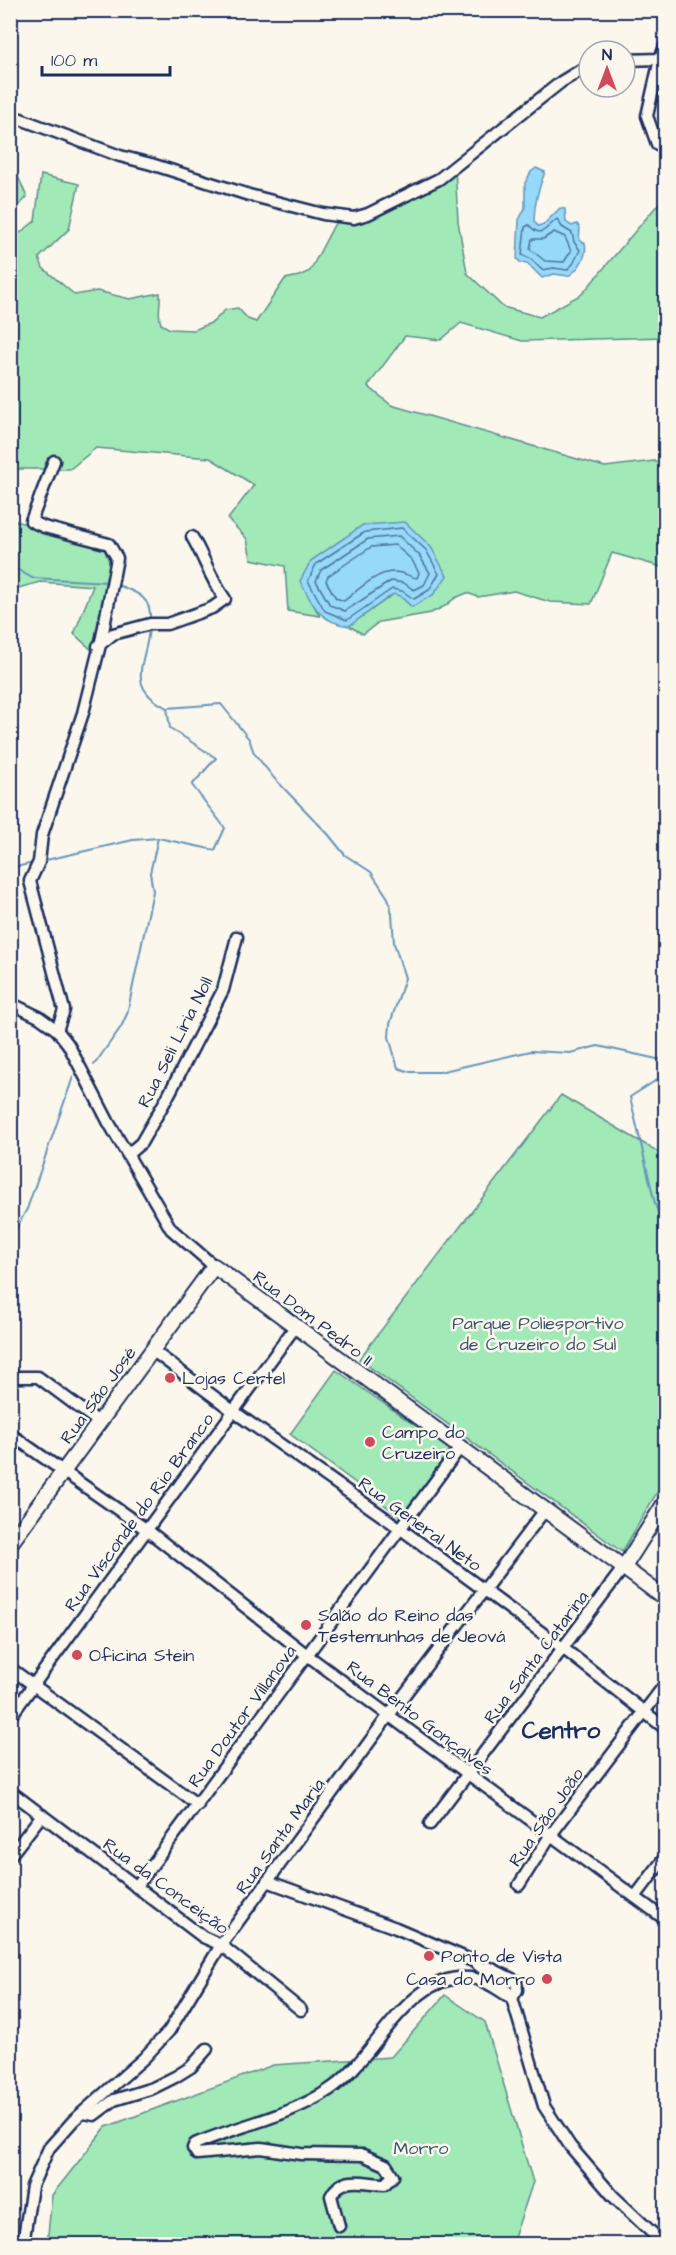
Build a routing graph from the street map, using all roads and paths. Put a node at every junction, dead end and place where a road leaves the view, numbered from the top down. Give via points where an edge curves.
1 (666, 44) edge
2 (660, 59) junction
3 (637, 60) edge
4 (577, 72) edge
5 (10, 115) edge
6 (657, 144) dead end
7 (54, 461) dead end
8 (192, 537) dead end
9 (98, 647) junction
10 (237, 937) dead end
11 (10, 1003) edge
12 (57, 1030) junction
13 (128, 1154) junction
14 (214, 1266) junction
15 (295, 1327) junction
16 (152, 1350) junction
17 (10, 1377) edge
18 (233, 1411) junction
19 (100, 1423) junction
20 (15, 1437) edge
21 (459, 1449) junction
22 (10, 1452) edge
23 (64, 1472) junction
24 (666, 1501) edge
25 (545, 1510) junction
26 (401, 1529) junction
27 (147, 1530) junction
28 (10, 1544) edge
29 (624, 1567) junction
30 (483, 1590) junction
31 (666, 1599) edge
32 (564, 1649) junction
33 (308, 1655) junction
34 (10, 1668) edge
35 (666, 1683) edge
36 (33, 1685) junction
37 (644, 1713) junction
38 (390, 1715) junction
39 (10, 1717) edge
40 (666, 1729) edge
41 (467, 1774) junction
42 (10, 1791) edge
43 (198, 1805) junction
44 (42, 1815) junction
45 (430, 1824) dead end
46 (550, 1836) junction
47 (10, 1856) edge
48 (666, 1856) edge
49 (267, 1881) junction
50 (519, 1885) dead end
51 (136, 1887) junction
52 (635, 1897) junction
53 (666, 1920) edge
54 (221, 1945) junction
55 (512, 1998) junction
56 (301, 2010) dead end
57 (207, 2049) dead end
58 (84, 2113) junction
59 (339, 2226) dead end
60 (23, 2244) edge
61 (664, 2244) edge

1 - 2 street
2 - 3 street
2 - 6 street via 647,116
4 - 5 street via 439,179 354,218 270,201 120,156
7 - 9 street via 32,521 110,544 117,558
8 - 9 street via 225,599 212,608 167,624 150,624 113,634
9 - 12 street via 83,713 42,835 39,862 30,880 64,1010
10 - 13 street, Rua Seli Liria Noll via 223,990 141,1143
11 - 12 street, Rua Dom Pedro II
12 - 13 street, Rua Dom Pedro II
13 - 14 street, Rua Dom Pedro II via 171,1229
14 - 15 main road, Rua Dom Pedro II
14 - 16 main road, Rua São José
15 - 18 street, Rua Visconde do Rio Branco
15 - 21 main road, Rua Dom Pedro II
16 - 18 street, Rua General Neto
16 - 19 main road, Rua São José
17 - 19 street via 38,1377
18 - 26 street, Rua General Neto
18 - 27 street, Rua Visconde do Rio Branco
19 - 23 main road, Rua São José
20 - 22 street
20 - 23 street, Rua Bento Gonçalves
21 - 25 main road, Rua Dom Pedro II
21 - 26 street, Rua Doutor Villanova
23 - 27 street, Rua Bento Gonçalves
23 - 28 main road, Rua São José
24 - 29 main road
25 - 29 main road, Rua Dom Pedro II
25 - 30 street, Rua Santa Maria
26 - 30 street, Rua General Neto
26 - 33 street, Rua Doutor Villanova
27 - 33 street, Rua Bento Gonçalves
27 - 36 street, Rua Visconde do Rio Branco
29 - 31 main road, Rua Dom Pedro II
29 - 32 street, Rua Santa Catarina
30 - 32 street, Rua General Neto
30 - 38 street, Rua Santa Maria
32 - 37 street, Rua General Neto
32 - 41 street, Rua Santa Catarina
33 - 38 street, Rua Bento Gonçalves
33 - 43 street, Rua Doutor Villanova
34 - 36 street
35 - 37 street, Rua São João
36 - 39 street, Rua Visconde do Rio Branco
36 - 43 street
37 - 40 street, Rua General Neto
37 - 46 street, Rua São João
38 - 41 street, Rua Bento Gonçalves
38 - 49 street, Rua Santa Maria
41 - 45 street, Rua Santa Catarina
41 - 46 street, Rua Bento Gonçalves
42 - 44 street, Rua da Conceição
43 - 51 street, Rua Doutor Villanova
44 - 47 street
44 - 51 street, Rua da Conceição
46 - 50 street, Rua São João
46 - 52 street, Rua Bento Gonçalves
48 - 52 street
49 - 54 street, Rua Santa Maria
49 - 55 street via 396,1928 492,1969 516,1981
51 - 54 street, Rua da Conceição
52 - 53 street, Rua Bento Gonçalves
54 - 56 street, Rua da Conceição
54 - 58 street, Rua Santa Maria via 169,2031
55 - 59 street via 474,1979 439,1983 400,2012 361,2061 332,2088 285,2113 195,2144 197,2154 261,2148 363,2156 386,2165 393,2176 385,2184 350,2182 333,2191
55 - 61 street via 544,2106 570,2146 613,2196
57 - 58 street via 176,2077 114,2100 94,2115
58 - 60 street, Rua Santa Maria via 49,2148 32,2186

